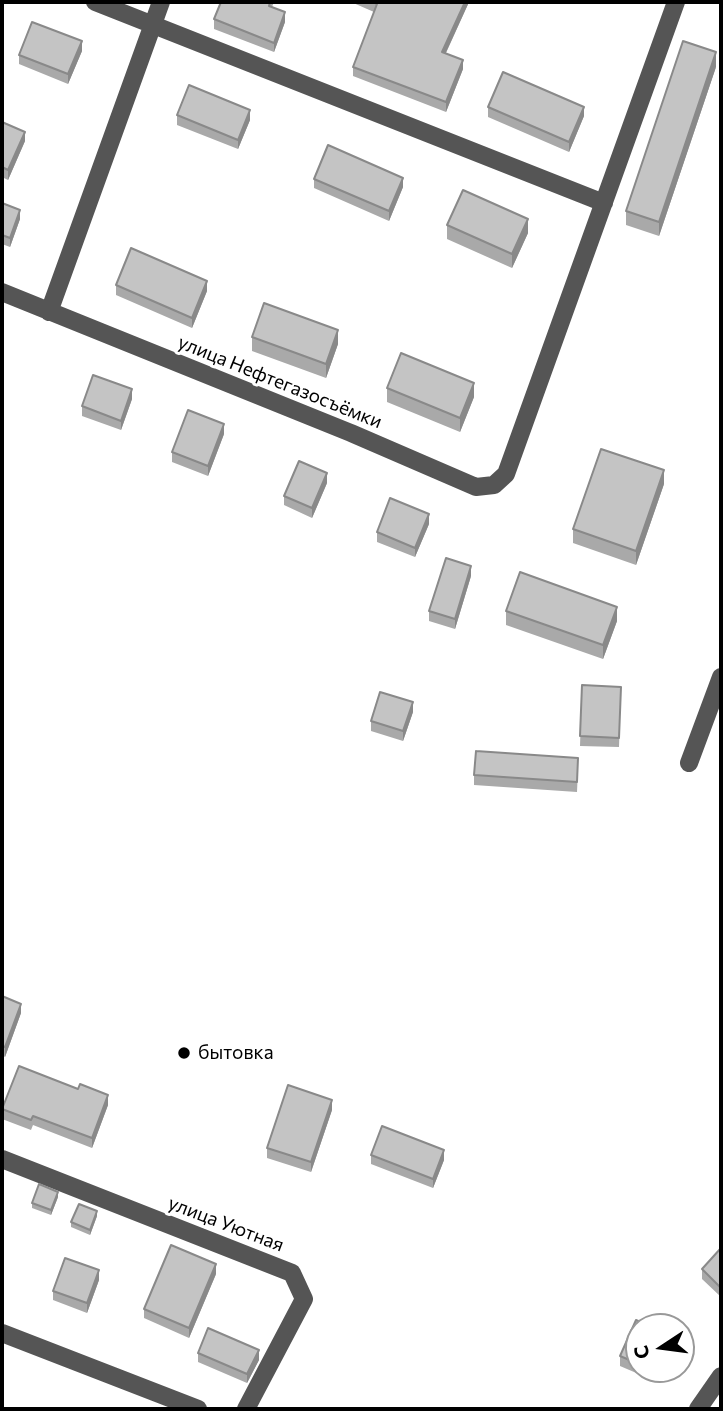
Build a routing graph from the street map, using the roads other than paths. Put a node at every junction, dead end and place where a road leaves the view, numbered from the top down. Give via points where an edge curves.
1 (94, 2) edge
2 (161, 2) edge
3 (676, 2) edge
4 (152, 26) junction
5 (604, 203) junction
6 (2, 292) edge
7 (49, 312) junction
8 (721, 677) edge
9 (688, 762) dead end
10 (2, 1159) edge
11 (2, 1333) edge
12 (721, 1376) edge
13 (198, 1409) edge
14 (246, 1409) edge
15 (698, 1409) edge

1 - 4 street
2 - 4 street
3 - 5 street, улица Нефтегазосъёмки
4 - 5 street
4 - 7 street
5 - 7 street, улица Нефтегазосъёмки via 506,474 495,485 476,487
6 - 7 street, улица Нефтегазосъёмки
8 - 9 street
10 - 14 street, улица Уютная via 292,1273 304,1299
11 - 13 street
12 - 15 street

